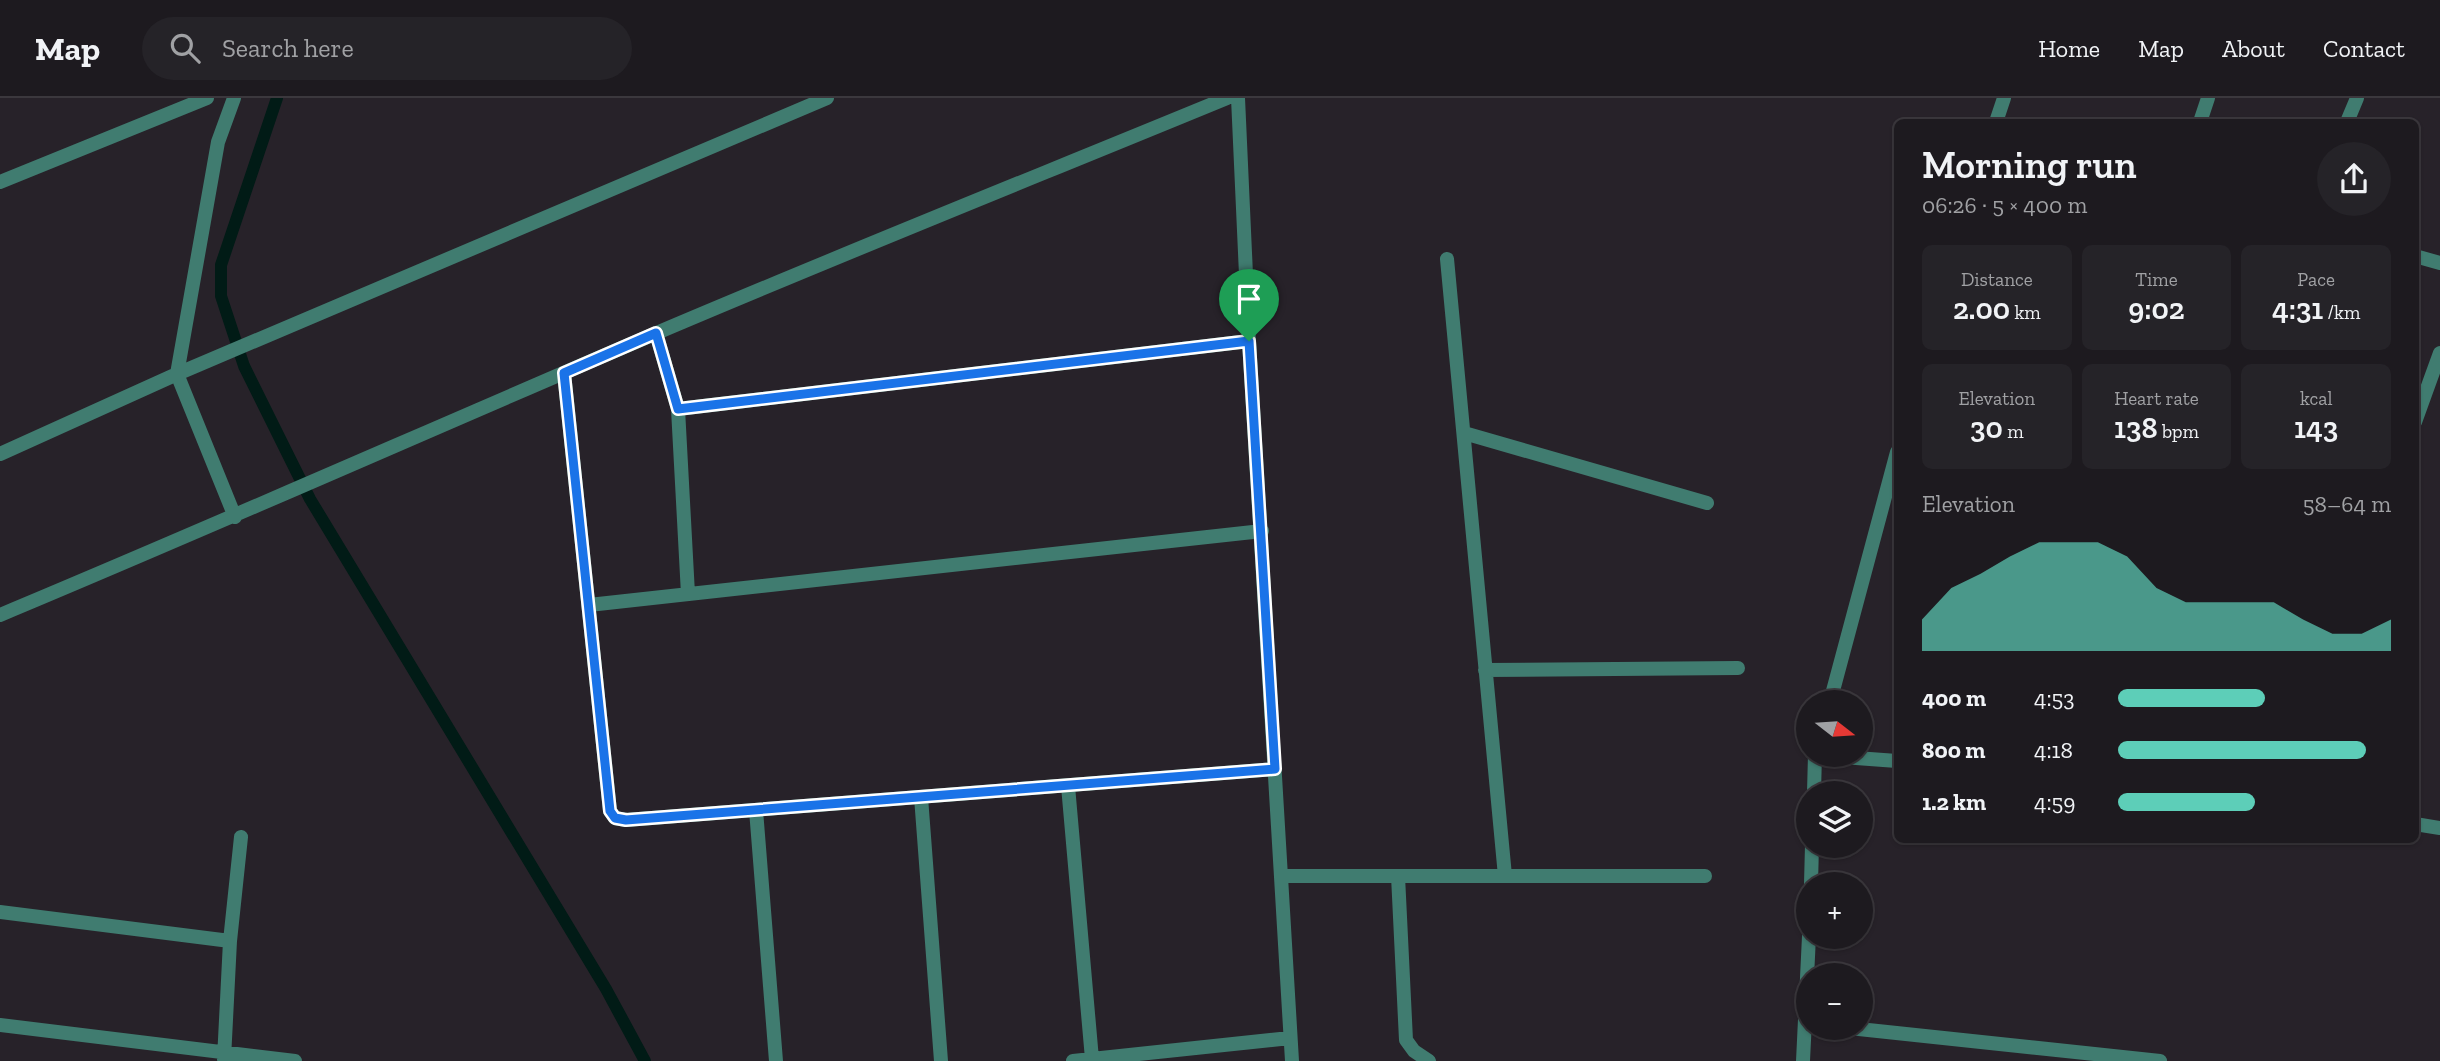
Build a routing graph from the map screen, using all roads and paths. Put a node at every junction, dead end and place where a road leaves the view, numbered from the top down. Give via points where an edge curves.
1 (207, 98) edge
2 (234, 98) edge
3 (827, 98) edge
4 (1227, 98) edge
5 (1238, 98) edge
6 (2004, 98) edge
7 (2208, 98) edge
8 (2357, 98) edge
9 (1997, 119) edge
10 (2201, 119) edge
11 (2348, 119) edge
12 (0, 182) edge
13 (2419, 257) edge
14 (1447, 259) dead end
15 (2440, 263) edge
16 (656, 333) junction
17 (1249, 341) junction
18 (2440, 353) edge
19 (564, 373) junction
20 (177, 374) junction
21 (678, 409) junction
22 (2419, 411) edge
23 (1464, 433) junction
24 (0, 454) edge
25 (1894, 463) edge
26 (1707, 503) dead end
27 (235, 517) junction
28 (1262, 531) junction
29 (688, 594) junction
30 (589, 605) junction
31 (0, 615) edge
32 (1738, 668) dead end
33 (1485, 670) junction
34 (1833, 690) edge
35 (1873, 759) edge
36 (1894, 761) edge
37 (1275, 769) junction
38 (1068, 786) junction
39 (921, 797) junction
40 (756, 810) junction
41 (2419, 825) edge
42 (2440, 828) edge
43 (240, 837) dead end
44 (1282, 876) junction
45 (1398, 876) junction
46 (1505, 876) junction
47 (1705, 876) dead end
48 (0, 912) edge
49 (230, 941) junction
50 (0, 1025) edge
51 (1873, 1031) edge
52 (1290, 1038) junction
53 (1805, 1040) edge
54 (224, 1057) edge
55 (1093, 1059) junction
56 (296, 1061) edge
57 (776, 1061) edge
58 (941, 1061) edge
59 (1073, 1061) edge
60 (1292, 1061) edge
61 (1429, 1061) edge
62 (1803, 1061) edge
63 (2160, 1061) edge

1 - 12 street
2 - 20 street via 218,142
3 - 20 street
4 - 16 street
5 - 17 street
6 - 9 street
7 - 10 street
8 - 11 street
13 - 15 street
14 - 23 street
16 - 19 street
16 - 21 street
17 - 21 street
17 - 28 street
18 - 22 street
19 - 27 street
19 - 30 street
20 - 24 street
20 - 27 street
21 - 29 street
23 - 26 street
23 - 33 street
25 - 34 street
27 - 31 street
28 - 29 street
28 - 37 street
29 - 30 street
30 - 40 street via 610,811 615,818
32 - 33 street
33 - 46 street
35 - 36 street
37 - 38 street
37 - 44 street
38 - 39 street
38 - 55 street
39 - 40 street
39 - 58 street
40 - 57 street
41 - 42 street
43 - 49 street
44 - 45 street
44 - 52 street
45 - 46 street
45 - 61 street via 1406,1040
46 - 47 street
48 - 49 street
49 - 54 street
50 - 54 street
51 - 63 street
52 - 55 street
52 - 60 street
53 - 62 street
54 - 56 street
55 - 59 street

